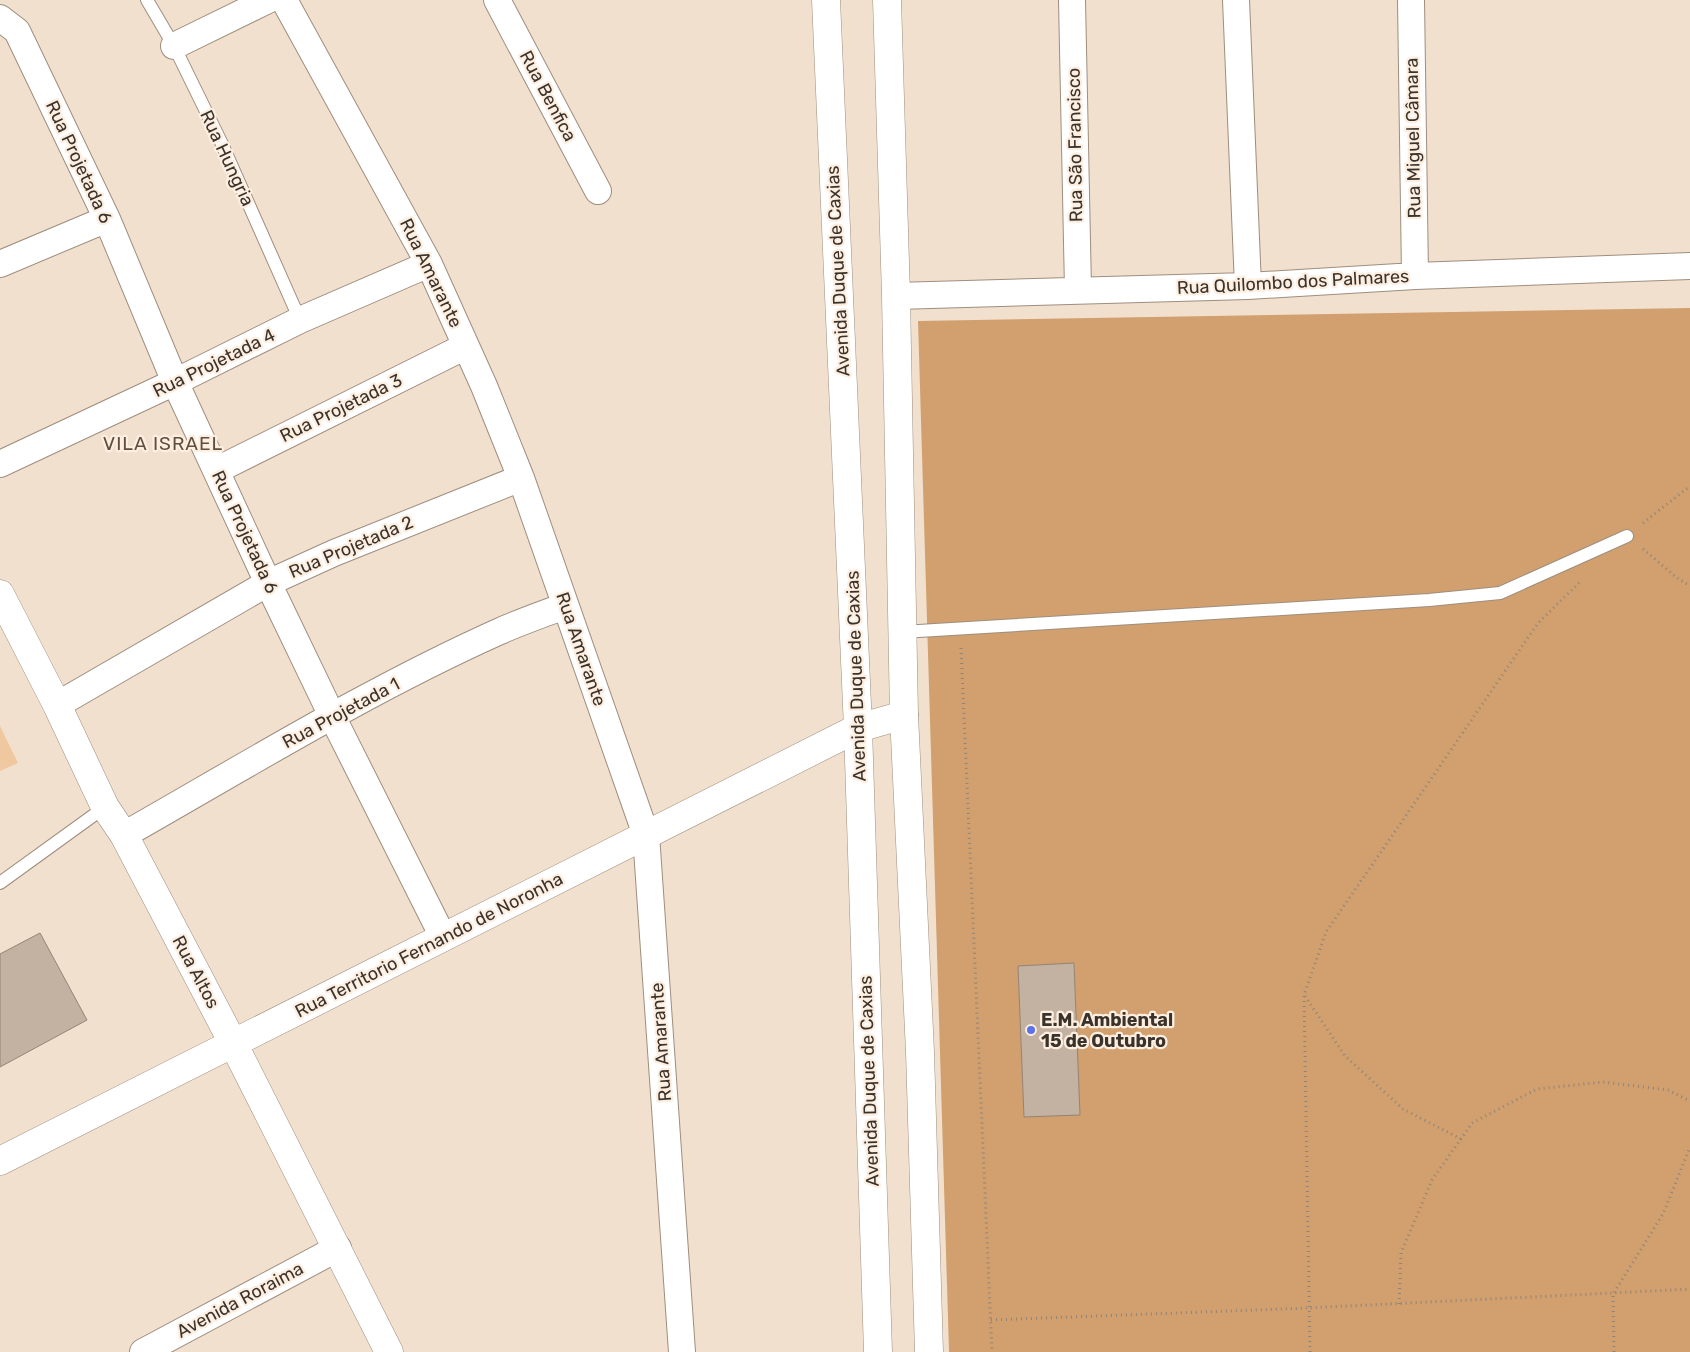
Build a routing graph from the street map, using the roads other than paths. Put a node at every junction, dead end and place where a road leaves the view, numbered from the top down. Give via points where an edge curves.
1 (147, 0) edge
2 (268, 0) edge
3 (284, 0) edge
4 (497, 0) edge
5 (826, 0) edge
6 (887, 0) edge
7 (1072, 0) edge
8 (1236, 0) edge
9 (1411, 0) edge
10 (0, 18) edge
11 (174, 46) junction
12 (598, 191) dead end
13 (107, 219) junction
14 (0, 264) edge
15 (429, 264) junction
16 (1690, 266) edge
17 (1415, 276) junction
18 (1248, 286) junction
19 (1078, 290) junction
20 (896, 296) junction
21 (300, 320) junction
22 (466, 346) junction
23 (175, 382) junction
24 (0, 464) edge
25 (217, 470) junction
26 (521, 478) junction
27 (1627, 536) road end
28 (268, 583) junction
29 (0, 594) edge
30 (565, 606) junction
31 (902, 632) junction
32 (57, 705) junction
33 (904, 714) junction
34 (332, 716) junction
35 (858, 728) junction
36 (105, 807) junction
37 (124, 835) junction
38 (646, 835) junction
39 (0, 884) edge
40 (443, 937) junction
41 (233, 1043) junction
42 (0, 1161) edge
43 (338, 1248) junction
44 (143, 1352) edge
45 (389, 1352) edge
46 (682, 1352) edge
47 (878, 1352) edge
48 (929, 1352) edge

1 - 11 lane, Rua Hungria
2 - 11 street
3 - 15 street, Rua Amarante
4 - 12 street, Rua Benfica
5 - 35 main road, Avenida Duque de Caxias
6 - 20 main road
7 - 19 street, Rua São Francisco
8 - 18 street
9 - 17 street, Rua Miguel Câmara
10 - 13 street, Rua Projetada 6 via 17,31
11 - 21 lane, Rua Hungria via 222,144
13 - 14 street
13 - 23 street, Rua Projetada 6
15 - 21 street, Rua Projetada 4
15 - 22 street, Rua Amarante
16 - 17 street, Rua Quilombo dos Palmares
17 - 18 street, Rua Quilombo dos Palmares
18 - 19 street, Rua Quilombo dos Palmares
19 - 20 street, Rua Quilombo dos Palmares
20 - 31 main road
21 - 23 street, Rua Projetada 4
22 - 25 street, Rua Projetada 3
22 - 26 street, Rua Amarante
23 - 24 street, Rua Projetada 4
23 - 25 street, Rua Projetada 6
25 - 28 street, Rua Projetada 6
26 - 28 street, Rua Projetada 2 via 352,545
26 - 30 street, Rua Amarante
27 - 31 lane via 1500,593
28 - 32 street, Rua Projetada 2
28 - 34 street, Rua Projetada 6
29 - 32 main road, Rua Altos
30 - 34 street, Rua Projetada 1 via 499,632
30 - 38 street, Rua Amarante
31 - 33 main road
32 - 36 main road, Rua Altos
33 - 35 main road, Rua Territorio Fernando de Noronha
33 - 48 main road via 920,1052
34 - 37 street, Rua Projetada 1
34 - 40 street, Rua Projetada 6
35 - 38 main road, Rua Territorio Fernando de Noronha
35 - 47 main road, Avenida Duque de Caxias
36 - 37 main road, Rua Altos
36 - 39 lane
37 - 41 main road, Rua Altos
38 - 40 main road, Rua Territorio Fernando de Noronha
38 - 46 street, Rua Amarante
40 - 41 main road, Rua Territorio Fernando de Noronha
41 - 42 main road, Rua Territorio Fernando de Noronha
41 - 43 main road, Rua Altos
43 - 44 street, Avenida Roraima
43 - 45 main road, Rua Altos

